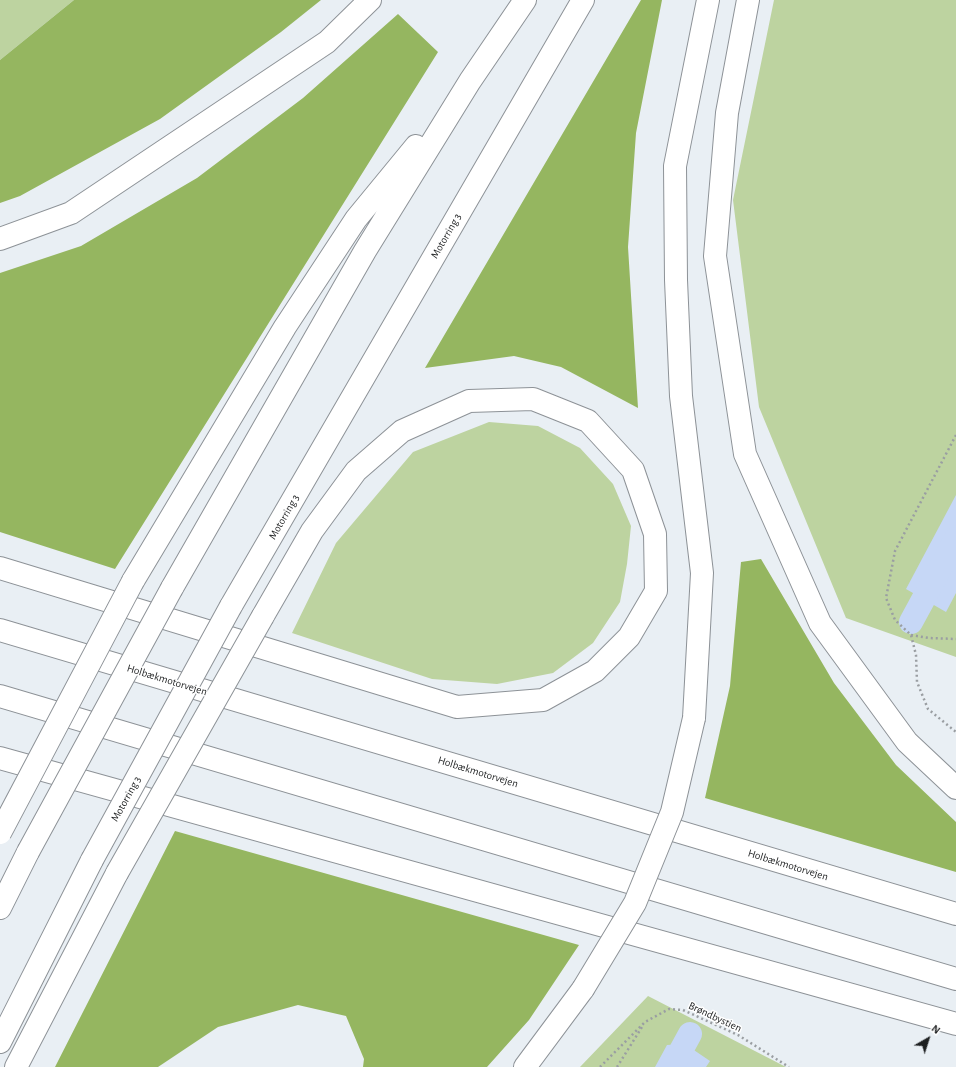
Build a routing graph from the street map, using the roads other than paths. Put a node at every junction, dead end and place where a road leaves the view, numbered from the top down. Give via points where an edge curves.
1 (370, 0) edge
2 (525, 0) edge
3 (583, 0) edge
4 (708, 0) edge
5 (748, 0) edge
6 (470, 81) junction
7 (0, 239) edge
8 (0, 568) edge
9 (0, 630) edge
10 (0, 696) edge
11 (0, 758) edge
12 (956, 788) edge
13 (0, 833) edge
14 (0, 908) edge
15 (956, 914) edge
16 (956, 979) edge
17 (956, 1024) edge
18 (0, 1042) edge
19 (16, 1067) edge
20 (525, 1067) edge

1 - 7 highway via 327,42 70,213
2 - 6 highway
3 - 18 highway, Motorring 3, bridge via 232,606 92,860
4 - 20 highway, bridge via 675,166 681,396 702,573 694,718 672,812 638,896 583,989
5 - 12 highway via 727,113 715,256 745,454 820,623 907,742
6 - 13 highway, bridge via 352,225 284,327 133,580
6 - 14 highway, bridge via 364,251 172,588
8 - 19 highway, bridge via 457,706 543,700 595,672 629,637 656,591 655,534 633,470 588,421 533,399 469,402 402,431 356,471 312,531 263,616 117,873
9 - 15 highway, Holbækmotorvejen
10 - 16 highway
11 - 17 highway

